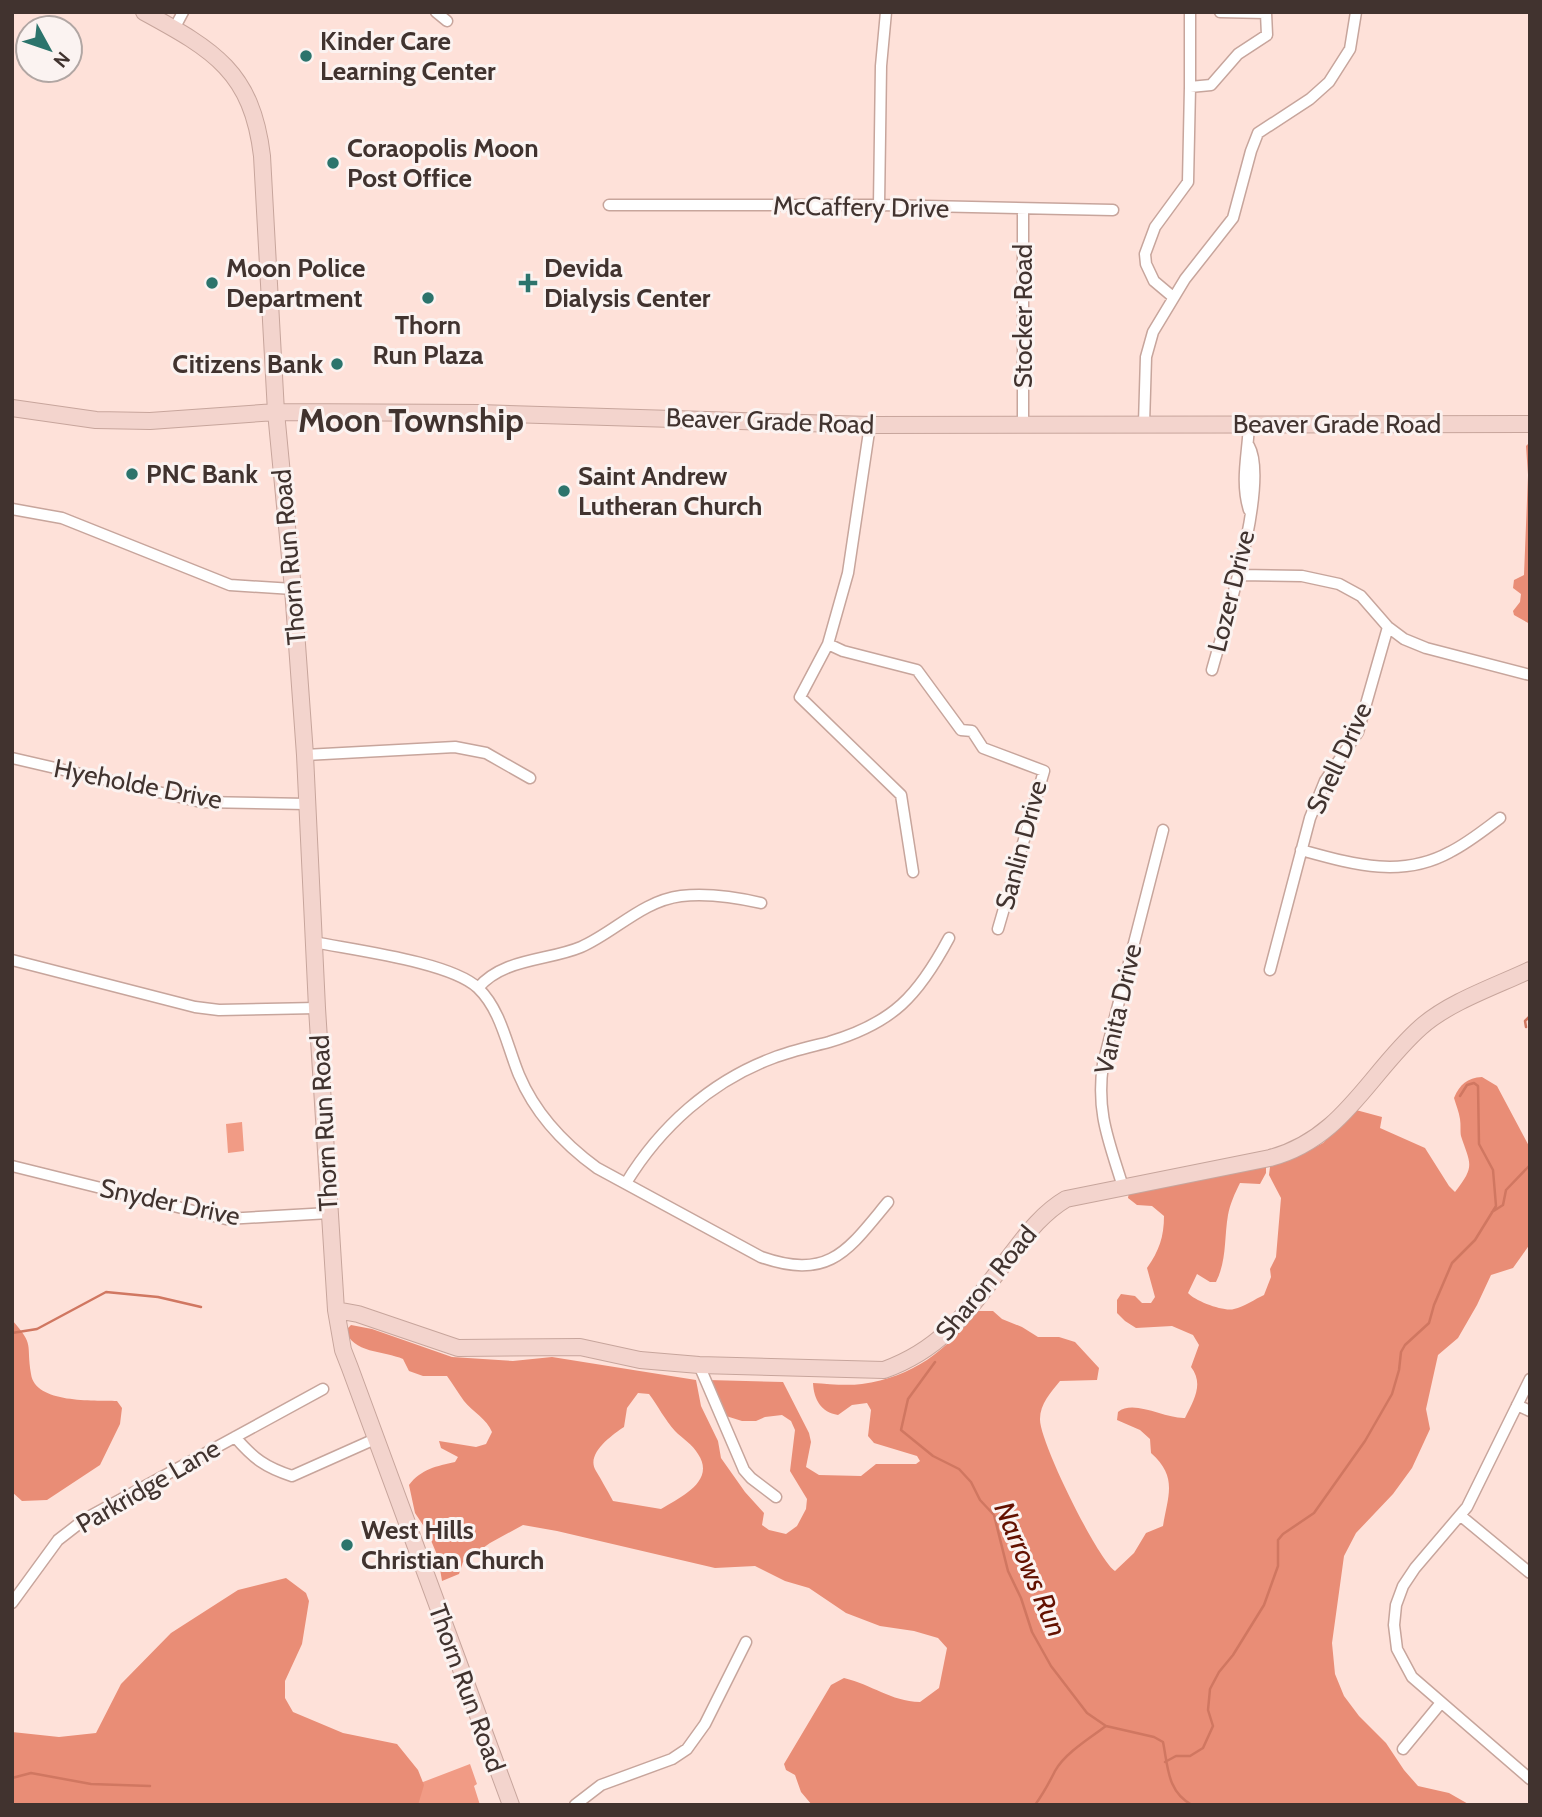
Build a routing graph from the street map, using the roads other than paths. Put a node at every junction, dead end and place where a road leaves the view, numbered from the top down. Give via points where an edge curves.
1 (144, 12) edge
2 (183, 12) edge
3 (436, 12) edge
4 (886, 12) edge
5 (1190, 12) edge
6 (1220, 12) edge
7 (1356, 12) edge
8 (447, 22) dead end
9 (174, 29) junction
10 (1190, 88) junction
11 (609, 205) dead end
12 (879, 205) junction
13 (1023, 210) junction
14 (1113, 210) dead end
15 (1173, 298) junction
16 (12, 408) edge
17 (276, 412) junction
18 (1023, 423) junction
19 (1144, 424) junction
20 (1250, 424) junction
21 (1530, 424) edge
22 (870, 425) junction
23 (12, 509) edge
24 (1239, 575) junction
25 (293, 589) junction
26 (1388, 627) junction
27 (828, 644) junction
28 (1212, 670) dead end
29 (1530, 675) edge
30 (305, 755) junction
31 (12, 758) edge
32 (530, 778) dead end
33 (307, 804) junction
34 (1500, 818) dead end
35 (1163, 830) dead end
36 (1301, 850) junction
37 (913, 872) dead end
38 (761, 903) dead end
39 (998, 929) dead end
40 (949, 938) dead end
41 (314, 942) junction
42 (12, 960) edge
43 (1270, 970) dead end
44 (1530, 970) edge
45 (478, 988) junction
46 (317, 1009) junction
47 (12, 1166) edge
48 (626, 1183) junction
49 (1123, 1187) junction
50 (888, 1202) dead end
51 (329, 1213) junction
52 (337, 1310) junction
53 (699, 1365) junction
54 (1530, 1379) edge
55 (323, 1389) dead end
56 (1517, 1405) junction
57 (1530, 1411) edge
58 (235, 1437) junction
59 (375, 1439) junction
60 (776, 1497) dead end
61 (1461, 1516) junction
62 (1530, 1573) edge
63 (12, 1603) edge
64 (746, 1642) dead end
65 (1440, 1704) junction
66 (1403, 1749) dead end
67 (1530, 1779) edge
68 (511, 1805) edge
69 (575, 1805) edge

1 - 9 street, Thorn Run Road
2 - 9 street
3 - 8 street
4 - 12 street
5 - 10 street
6 - 10 street via 1266,13 1267,35 1238,54 1211,85
7 - 15 street via 1350,49 1328,83 1258,133 1233,218
9 - 17 street, Thorn Run Road via 233,73 249,101 258,131
10 - 15 street via 1188,182 1155,227 1145,254 1154,281
11 - 12 street, McCaffery Drive
12 - 13 street, McCaffery Drive
13 - 14 street, McCaffery Drive
13 - 18 street, Stocker Road
15 - 19 street via 1147,350
16 - 17 street, Beaver Grade Road via 96,420 150,421
17 - 22 street, Beaver Grade Road via 488,413
17 - 25 street, Thorn Run Road
18 - 19 street, Beaver Grade Road
18 - 22 street, Beaver Grade Road
19 - 20 street, Beaver Grade Road
20 - 21 street, Beaver Grade Road
20 - 24 street, Lozer Drive via 1245,457 1250,513
22 - 27 street via 848,573
23 - 25 street via 62,517 230,585
24 - 26 street via 1302,576 1339,584 1361,596
24 - 28 street, Lozer Drive
25 - 30 street, Thorn Run Road
26 - 29 street via 1426,648
26 - 36 street, Snell Drive via 1362,722 1320,789
27 - 37 street via 800,697 901,795
27 - 39 street, Sanlin Drive via 918,670 961,730 972,730 983,748 1044,771
30 - 32 street via 455,747 486,753
30 - 33 street, Thorn Run Road
31 - 33 street, Hyeholde Drive via 201,802
33 - 41 street, Thorn Run Road
34 - 36 street via 1452,851 1411,866 1374,867
35 - 49 street, Vanita Drive via 1100,1087 1101,1112
36 - 43 street, Snell Drive
38 - 45 street via 706,895 669,899 581,947 499,972
40 - 48 street via 925,980 893,1012 856,1032 773,1057 728,1081 673,1121
41 - 45 street via 430,965
41 - 46 street, Thorn Run Road
42 - 46 street via 195,1007
44 - 49 street, Sharon Road via 1422,1026 1341,1116 1301,1148
45 - 48 street via 497,1017 527,1091 548,1123 576,1153
46 - 51 street, Thorn Run Road
47 - 51 street, Snyder Drive via 226,1219
48 - 50 street via 752,1253 792,1266 812,1266 839,1256
49 - 53 street, Sharon Road via 1066,1199 1050,1208 962,1317 936,1344 908,1362 884,1370
51 - 52 street, Thorn Run Road
52 - 53 street, Sharon Road via 458,1348 580,1347 640,1360
52 - 59 street, Thorn Run Road via 343,1350
53 - 60 street via 744,1470
54 - 56 street
55 - 58 street, Parkridge Lane
56 - 57 street
56 - 61 street
58 - 59 street, Parkridge Lane via 253,1458 292,1475
58 - 63 street, Parkridge Lane via 85,1519 58,1540
59 - 68 street, Thorn Run Road
61 - 62 street
61 - 65 street via 1408,1577 1395,1614 1397,1648 1406,1669
64 - 69 street via 705,1724 687,1749 601,1785
65 - 66 street
65 - 67 street

